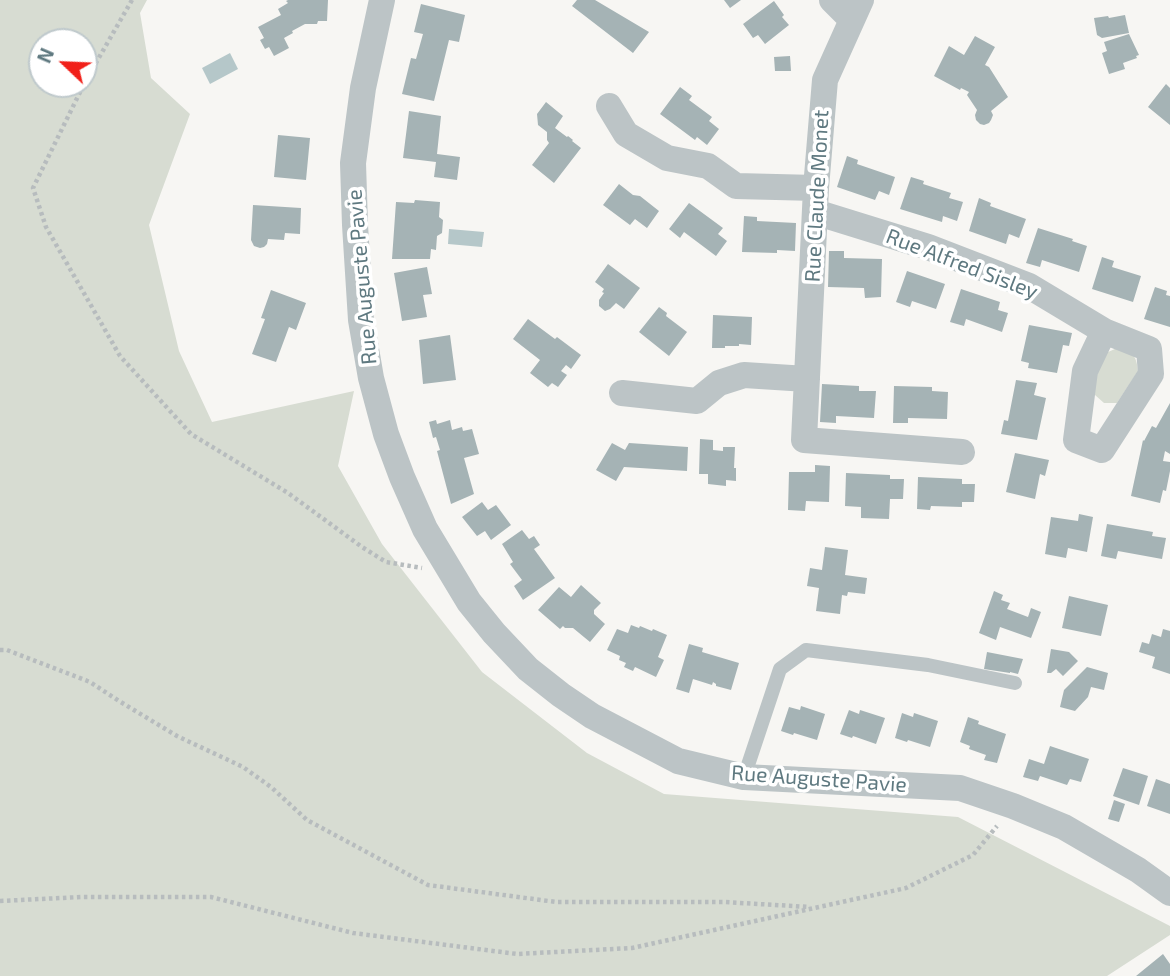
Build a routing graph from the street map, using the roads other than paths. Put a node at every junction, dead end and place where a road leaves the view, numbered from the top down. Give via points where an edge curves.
1 (382, 0) edge
2 (832, 0) edge
3 (856, 9) edge
4 (609, 106) dead end
5 (815, 200) junction
6 (1104, 331) dead end
7 (807, 379) junction
8 (622, 393) dead end
9 (962, 452) dead end
10 (1015, 683) dead end
11 (744, 777) junction
12 (1170, 893) edge

1 - 11 street, Rue Auguste Pavie via 353,163 361,320 386,434 425,529 469,603 528,669 561,695 678,761
2 - 3 street
3 - 5 street, Rue Claude Monet via 825,80
4 - 5 street, Rue Alfred Sisley via 626,134 667,158 708,166 736,186
5 - 6 street, Rue Alfred Sisley via 1029,286
5 - 7 street, Rue Claude Monet
7 - 8 street via 744,375 719,383 697,401
7 - 9 street, Rue Claude Monet via 804,440
10 - 11 lane via 928,665 806,650 780,669
11 - 12 street, Rue Auguste Pavie via 960,788 1064,827

